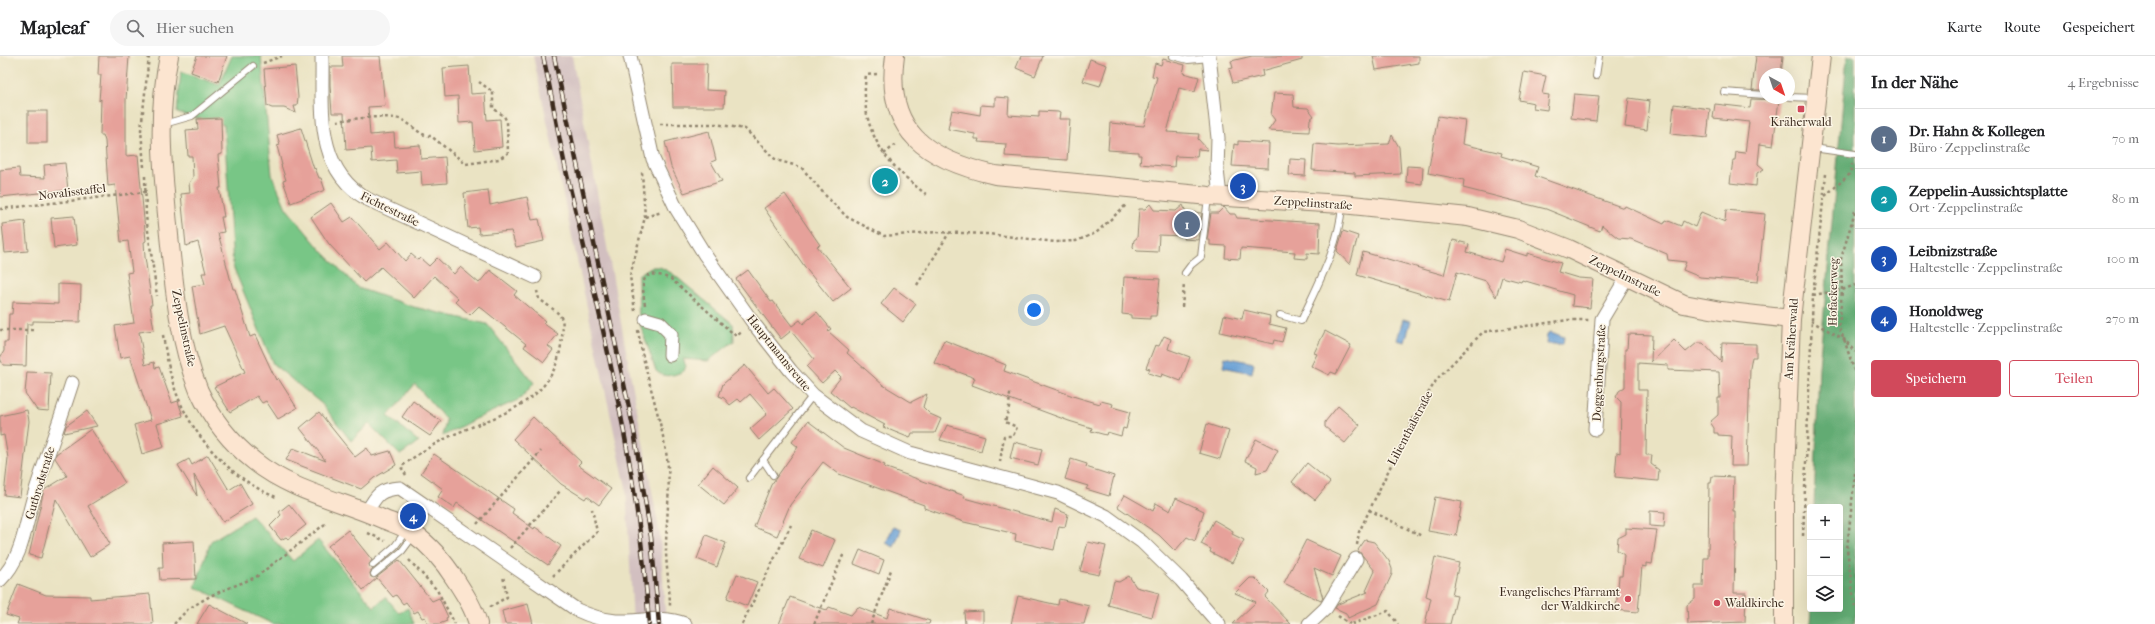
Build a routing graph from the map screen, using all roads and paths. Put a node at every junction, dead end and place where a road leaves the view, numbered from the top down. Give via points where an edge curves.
1 (148, 56) edge
2 (169, 56) edge
3 (282, 56) edge
4 (322, 56) edge
5 (630, 56) edge
6 (1173, 56) edge
7 (1599, 56) edge
8 (1821, 56) edge
9 (1210, 57) edge
10 (894, 64) edge
11 (253, 66) joint
12 (1596, 76) dead end
13 (479, 82) dead end
14 (1724, 92) dead end
15 (1759, 95) edge
16 (1795, 97) edge
17 (1817, 98) junction
18 (347, 120) dead end
19 (664, 123) dead end
20 (160, 125) junction
21 (895, 145) dead end
22 (1820, 149) junction
23 (884, 154) junction
24 (1855, 154) edge
25 (653, 159) junction
26 (146, 192) junction
27 (927, 195) dead end
28 (1214, 196) junction
29 (1825, 196) junction
30 (1129, 201) dead end
31 (1342, 204) junction
32 (0, 209) edge
33 (668, 210) dead end
34 (1855, 211) edge
35 (645, 217) junction
36 (950, 233) junction
37 (1185, 273) joint
38 (535, 277) joint
39 (1628, 277) junction
40 (1855, 284) edge
41 (917, 285) dead end
42 (1842, 290) junction
43 (1813, 295) junction
44 (157, 297) dead end
45 (1182, 307) dead end
46 (1280, 315) dead end
47 (1791, 318) junction
48 (1596, 319) dead end
49 (641, 320) junction
50 (1812, 321) junction
51 (162, 327) dead end
52 (0, 330) edge
53 (34, 330) dead end
54 (742, 331) dead end
55 (1844, 339) junction
56 (1855, 352) edge
57 (670, 355) dead end
58 (1855, 373) edge
59 (72, 383) dead end
60 (1010, 393) dead end
61 (813, 395) junction
62 (1595, 429) dead end
63 (541, 450) dead end
64 (763, 460) junction
65 (1855, 473) edge
66 (773, 475) dead end
67 (406, 476) dead end
68 (998, 477) junction
69 (749, 478) dead end
70 (560, 491) dead end
71 (284, 500) dead end
72 (592, 509) dead end
73 (1369, 510) junction
74 (367, 512) junction
75 (325, 524) dead end
76 (791, 525) dead end
77 (360, 530) dead end
78 (411, 532) junction
79 (1359, 532) dead end
80 (468, 535) junction
81 (1422, 536) dead end
82 (1803, 538) dead end
83 (395, 546) junction
84 (508, 550) dead end
85 (402, 551) junction
86 (844, 553) dead end
87 (1356, 559) dead end
88 (373, 565) dead end
89 (891, 570) dead end
90 (374, 574) dead end
91 (503, 574) dead end
92 (0, 580) edge
93 (543, 587) junction
94 (1855, 608) edge
95 (482, 617) edge
96 (670, 618) junction
97 (174, 624) edge
98 (455, 624) edge
99 (685, 624) edge
100 (742, 624) edge
101 (814, 624) edge
102 (871, 624) edge
103 (1219, 624) edge
104 (1309, 624) edge
105 (1352, 624) edge
106 (1398, 624) edge
107 (1784, 624) edge

1 - 26 path via 141,130
2 - 20 street, Zeppelinstraße
3 - 11 path
4 - 38 street, Fichtestraße via 324,142 346,183 367,199
5 - 25 street, Hauptmannsreute
6 - 9 lane via 1188,60
7 - 12 lane
8 - 17 street, Am Kräherwald
9 - 28 street via 1218,138
10 - 23 path via 866,75 864,88 870,128
10 - 28 street, Zeppelinstraße via 894,100 902,120 914,137 930,152 947,161 995,175
11 - 20 lane via 192,116
13 - 18 path via 493,92 494,108 507,122 508,153 499,159 466,164 431,136 426,136 402,119
14 - 15 lane
16 - 17 lane
17 - 22 street, Am Kräherwald
19 - 36 path via 716,124 745,129 776,160 801,166 847,217 884,236
20 - 74 street, Zeppelinstraße via 173,277 185,344 199,390 214,418 232,441 255,462 291,483
21 - 23 path
22 - 24 lane
22 - 29 path
22 - 47 street, Am Kräherwald
23 - 27 path via 908,180
24 - 29 path via 1850,174
25 - 35 path via 642,167
25 - 61 street, Hauptmannsreute via 676,208 705,255 771,347
26 - 32 path, Novalisstaffel
26 - 44 path via 146,216
28 - 31 street, Zeppelinstraße
28 - 37 lane via 1201,257 1191,264
29 - 43 path
30 - 36 path via 1096,233 1076,241 1055,242 988,234
31 - 39 street, Zeppelinstraße via 1468,217 1518,229 1569,249
31 - 46 lane via 1341,220 1325,268 1301,320
33 - 35 path
34 - 42 path, Hofackerweg via 1841,259
35 - 49 path via 630,276
36 - 41 path
37 - 45 path
38 - 67 path via 539,299 561,315 564,324 552,376 537,394 519,407 454,434 417,454 401,467
39 - 47 street, Zeppelinstraße via 1684,304 1720,311
39 - 62 street, Doggenburgstraße via 1602,319
40 - 42 path
42 - 43 path
42 - 55 path, Hofackerweg via 1839,328
43 - 50 path
47 - 107 street, Am Kräherwald via 1784,501
48 - 73 path, Lilienthalstraße via 1568,320 1483,332 1437,379 1416,413
49 - 54 path via 642,286 644,280 655,274 671,279 736,336
49 - 57 street via 660,323 671,334
49 - 96 path via 640,350 666,453 666,552 670,583
50 - 55 path
50 - 82 path
51 - 71 path via 176,393 203,440 226,464 250,483
52 - 53 path
55 - 56 path
55 - 58 path, Hofackerweg
59 - 92 street, Gutbrodstraße via 34,498 23,542 13,563
60 - 68 path via 1005,422 1017,427 1013,436 1004,436
61 - 64 lane
61 - 68 street, Hauptmannsreute via 861,431 910,453
63 - 80 path
64 - 66 lane
64 - 69 lane
65 - 94 path via 1847,549
68 - 103 street, Hauptmannsreute via 1058,493 1106,516 1147,547 1181,580
70 - 84 path
72 - 93 path via 598,532
73 - 79 path, Lilienthalstraße
73 - 81 path
74 - 78 street, Zeppelinstraße
74 - 80 street via 376,496 386,489 400,488
75 - 97 path via 256,577 212,595 188,609
76 - 100 path
77 - 83 path
78 - 83 lane
78 - 85 lane
78 - 95 street, Zeppelinstraße via 445,563
80 - 93 street
83 - 88 lane
85 - 90 lane
85 - 98 path via 437,590
86 - 101 path
87 - 104 street via 1326,608
89 - 102 path
91 - 95 path via 507,597
93 - 96 street via 577,610 597,619 617,621
96 - 99 street
105 - 106 path via 1388,612

